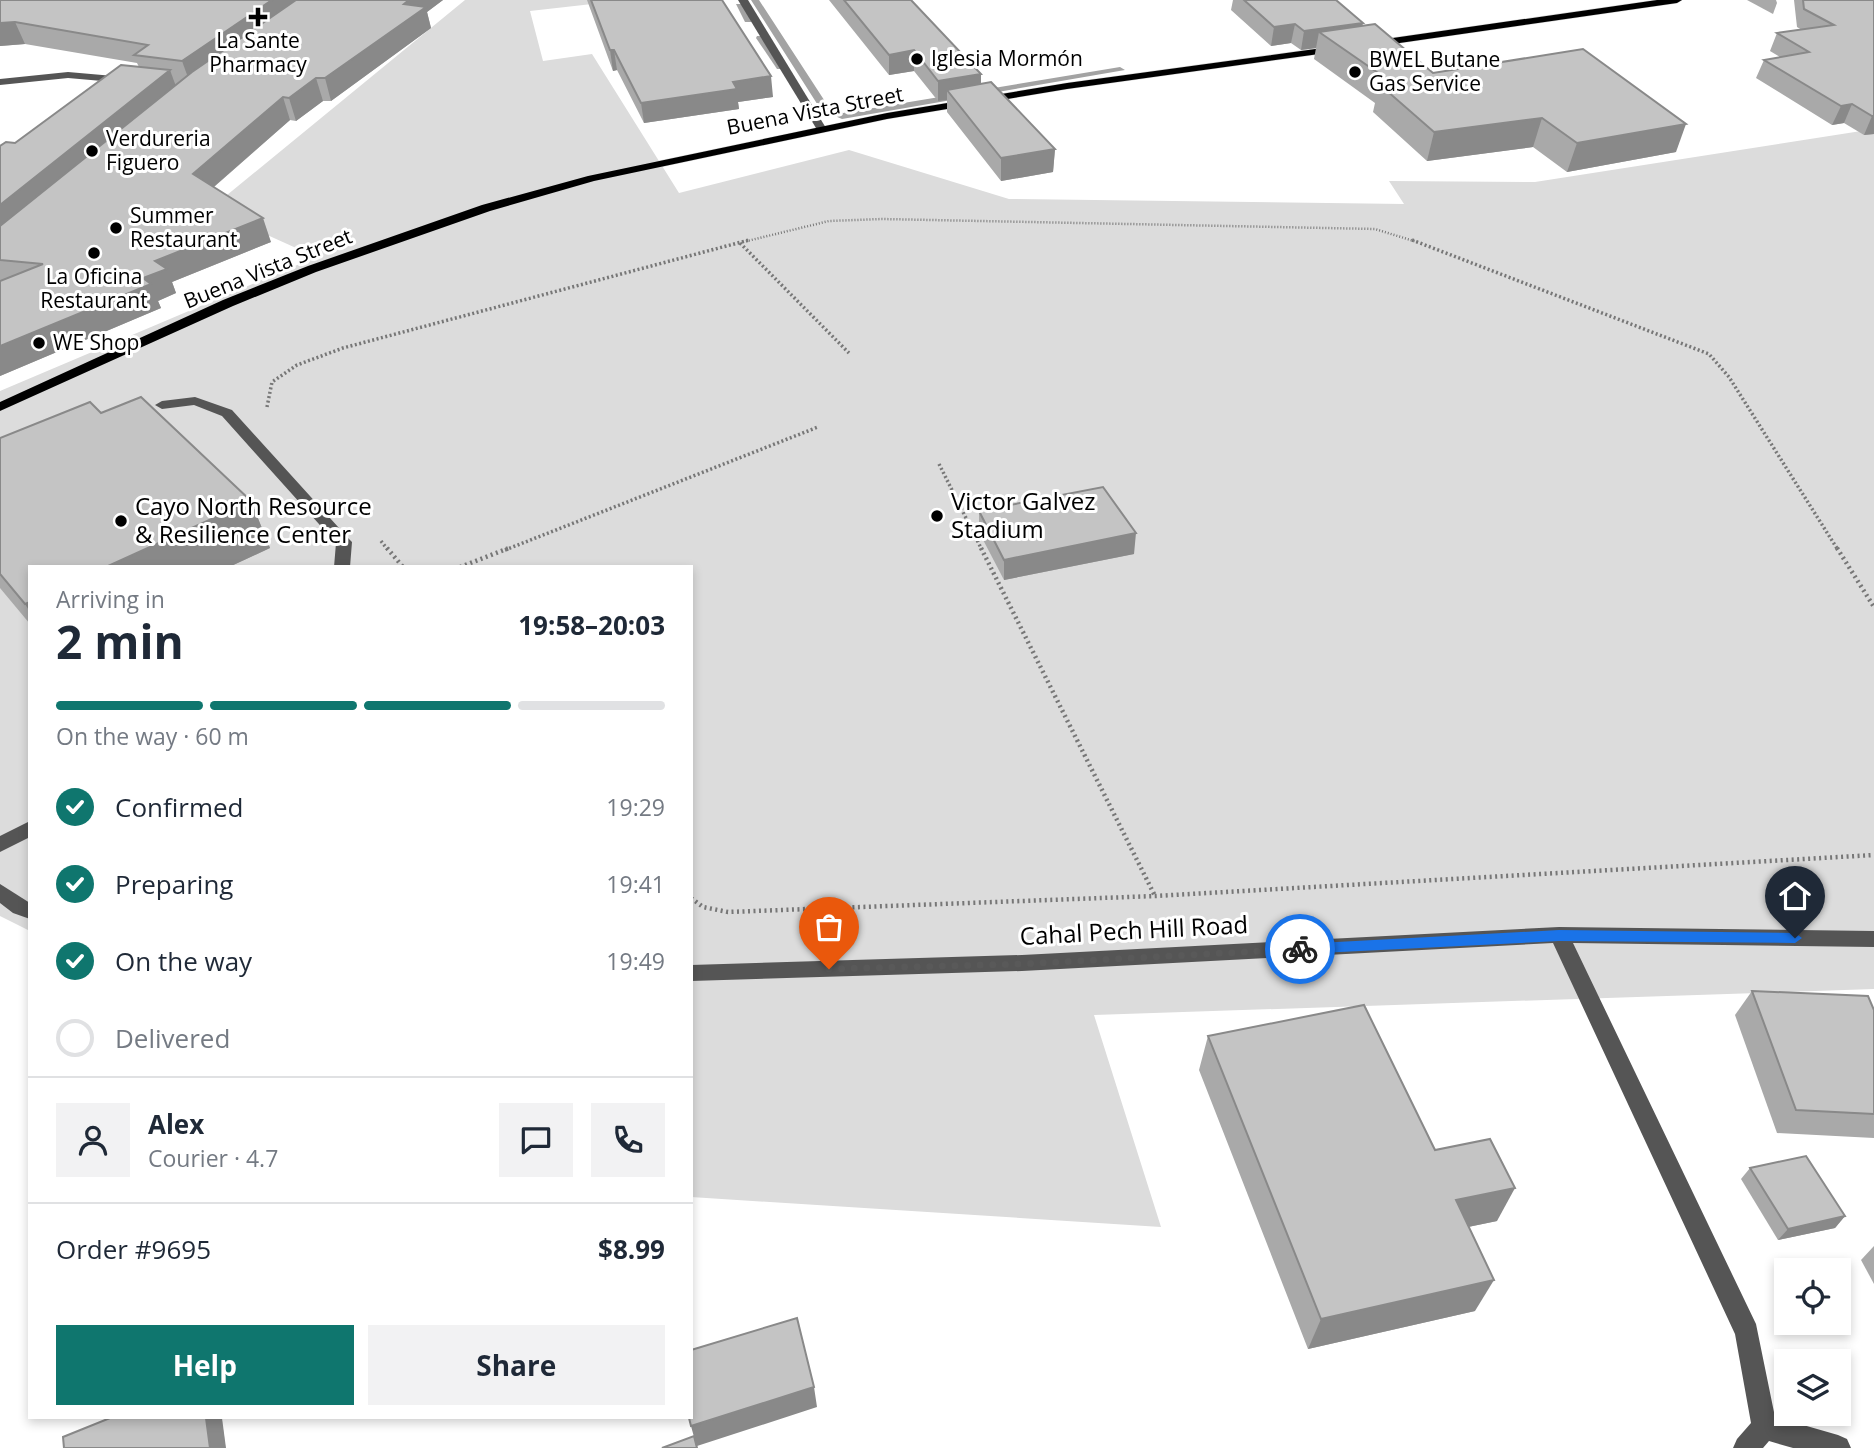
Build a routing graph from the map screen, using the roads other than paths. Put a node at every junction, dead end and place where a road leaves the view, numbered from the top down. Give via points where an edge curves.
1 (743, 0) edge
2 (1677, 0) edge
3 (1357, 46) edge
4 (1343, 48) edge
5 (0, 82) edge
6 (142, 82) edge
7 (821, 128) junction
8 (162, 405) dead end
9 (0, 407) edge
10 (342, 565) edge
11 (28, 829) edge
12 (0, 845) edge
13 (0, 892) edge
14 (28, 910) edge
15 (1559, 935) junction
16 (1874, 939) edge
17 (693, 973) edge
18 (1764, 1427) junction
19 (1746, 1448) edge
20 (1838, 1448) edge

1 - 7 street
2 - 3 main road
4 - 7 main road, Buena Vista Street via 1067,86
5 - 6 street via 68,75
7 - 9 main road, Buena Vista Street via 592,178 486,208 228,303
8 - 10 street via 195,401 227,413 344,542
11 - 12 street
13 - 14 street
15 - 16 street, Cahal Pech Hill Road
15 - 17 street, Cahal Pech Hill Road via 1022,964
15 - 18 street via 1748,1333
18 - 19 street
18 - 20 street

